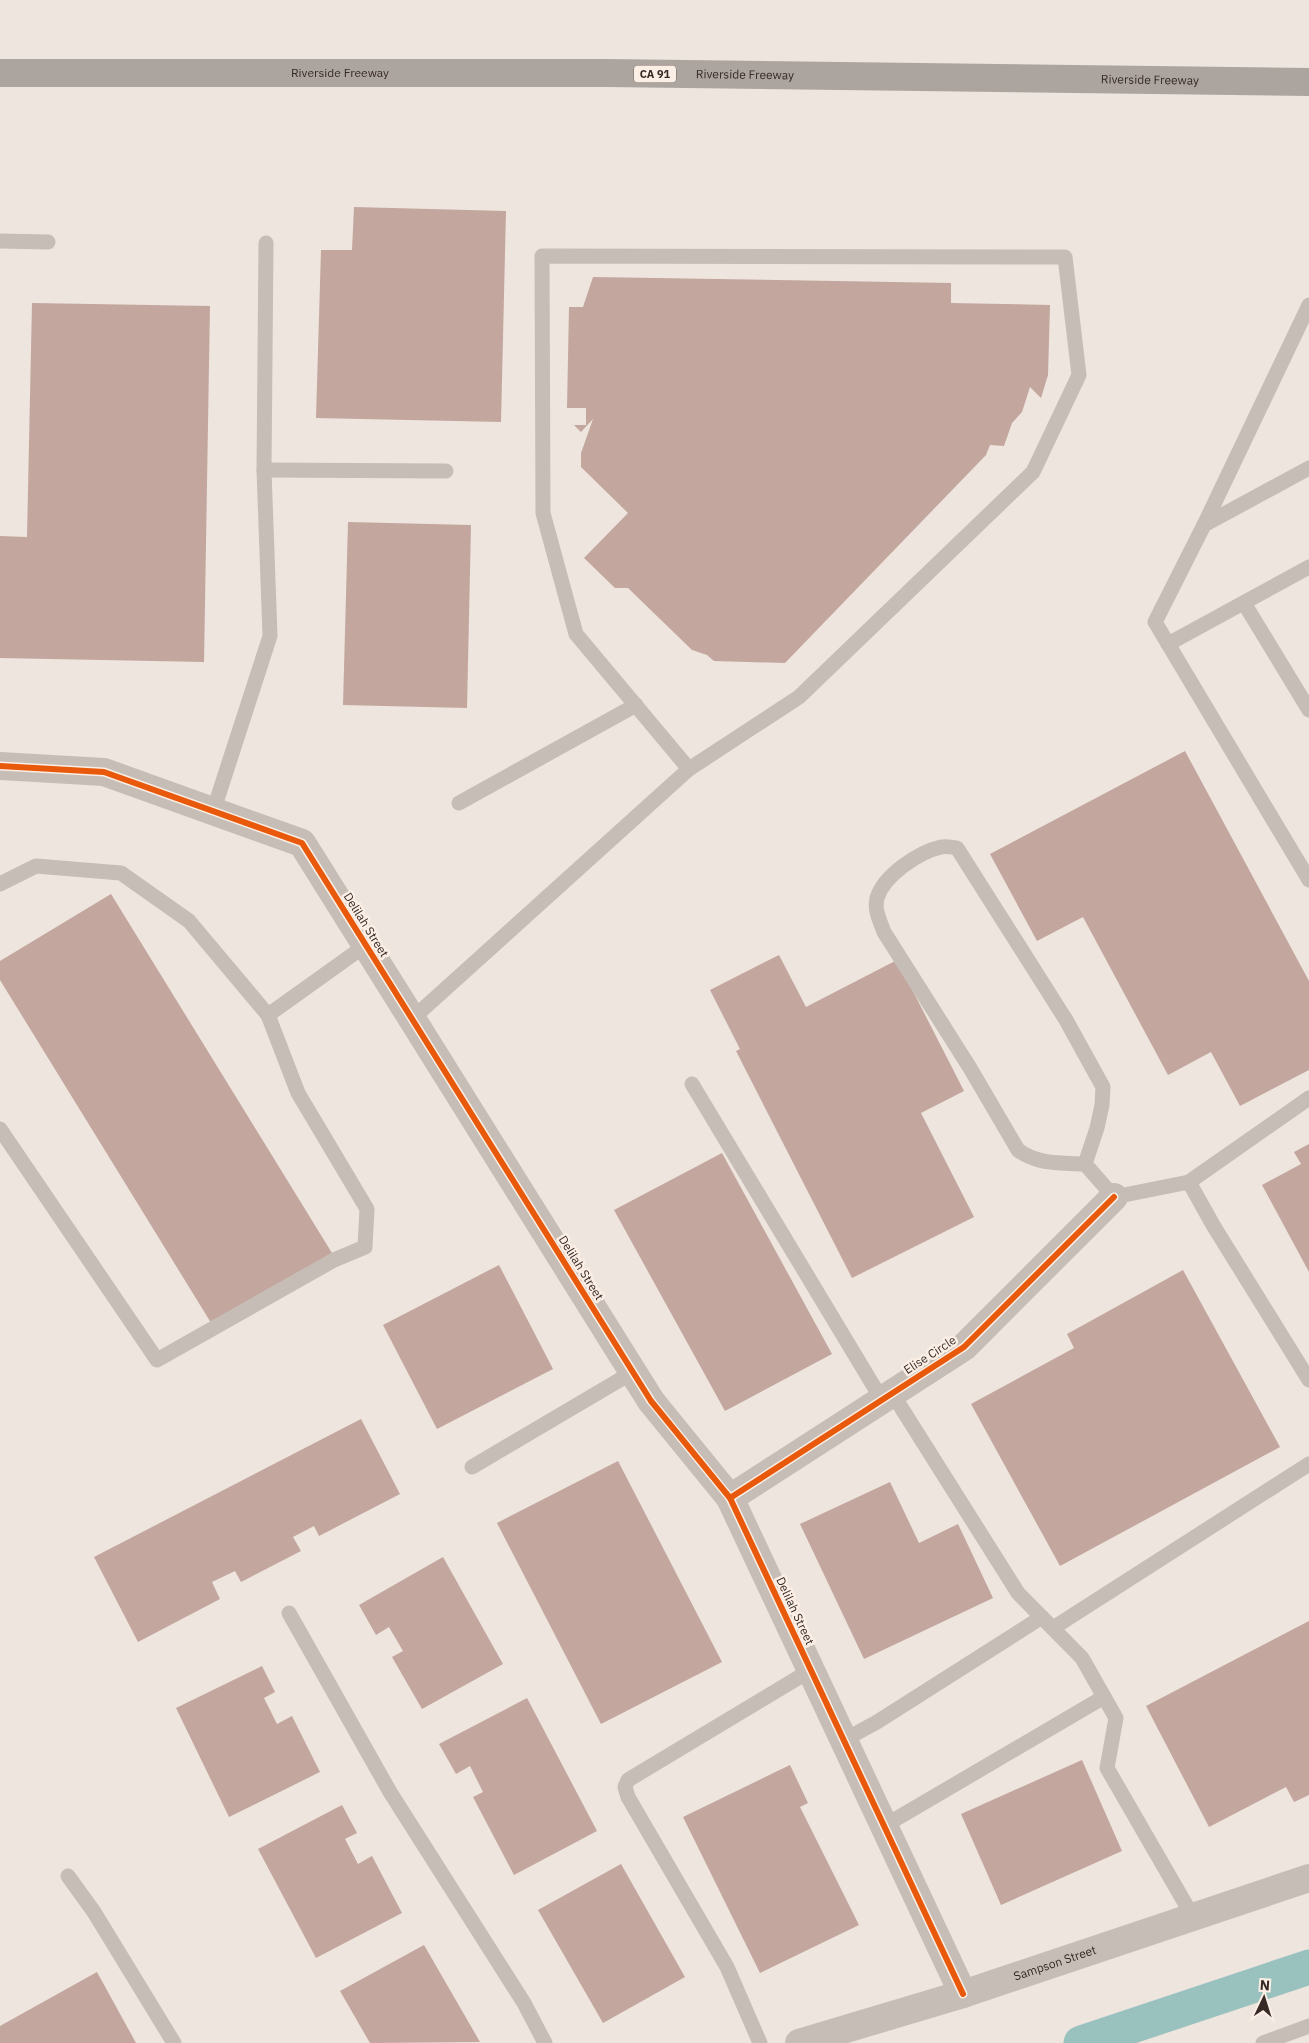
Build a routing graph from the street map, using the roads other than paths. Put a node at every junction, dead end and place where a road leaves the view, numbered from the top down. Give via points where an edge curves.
1 (0, 73) edge
2 (1309, 82) edge
3 (0, 241) edge
4 (48, 242) dead end
5 (266, 243) dead end
6 (1309, 305) edge
7 (1309, 468) edge
8 (264, 470) junction
9 (446, 471) dead end
10 (1204, 524) junction
11 (1309, 567) edge
12 (1244, 603) junction
13 (1168, 644) junction
14 (636, 705) junction
15 (1309, 710) edge
16 (0, 766) edge
17 (690, 769) junction
18 (459, 803) dead end
19 (212, 812) junction
20 (1309, 880) edge
21 (0, 884) edge
22 (366, 945) junction
23 (268, 1015) junction
24 (412, 1019) junction
25 (692, 1084) dead end
26 (1309, 1098) edge
27 (0, 1129) edge
28 (1084, 1164) junction
29 (1189, 1182) junction
30 (1114, 1197) junction
31 (633, 1372) junction
32 (1309, 1380) edge
33 (887, 1396) junction
34 (1309, 1464) edge
35 (472, 1467) dead end
36 (730, 1498) junction
37 (289, 1613) dead end
38 (1048, 1622) junction
39 (810, 1670) junction
40 (1104, 1697) junction
41 (844, 1740) junction
42 (884, 1826) junction
43 (68, 1876) dead end
44 (1309, 1878) edge
45 (1193, 1917) junction
46 (963, 1994) junction
47 (1309, 2026) edge
48 (174, 2043) edge
49 (545, 2043) edge
50 (760, 2043) edge
51 (799, 2043) edge
52 (1263, 2043) edge

1 - 2 highway, Riverside Freeway / CA 91 via 606,73
3 - 4 lane
5 - 8 lane
6 - 10 lane
7 - 10 lane
8 - 9 lane
8 - 19 lane via 270,636
10 - 13 lane via 1155,622
11 - 12 lane
12 - 13 lane
12 - 15 lane
13 - 20 lane
14 - 17 lane
14 - 17 lane via 576,634 543,513 542,256 1065,257 1079,375 1033,472 799,697
14 - 18 lane
16 - 19 street, Delilah Street via 104,772
17 - 24 lane
19 - 22 street, Delilah Street via 302,843
21 - 23 lane via 36,866 120,873 189,921
22 - 23 lane
22 - 24 street, Delilah Street
23 - 27 lane via 298,1093 368,1209 365,1247 334,1260 157,1360
24 - 31 street, Delilah Street
25 - 33 lane
26 - 29 lane
28 - 28 lane via 1097,1128 1103,1087 1066,1020 957,848 943,846 919,855 905,863 884,886 878,898 876,913 884,932 1018,1150 1050,1163
28 - 30 lane
29 - 30 lane
29 - 32 lane
30 - 33 street, Elise Circle via 964,1347
31 - 35 lane
31 - 36 street, Delilah Street via 651,1400
33 - 36 street, Elise Circle
33 - 38 lane via 1018,1593
34 - 38 lane
36 - 39 street, Delilah Street
37 - 49 lane via 390,1792 524,2003
38 - 40 lane via 1082,1658
38 - 41 lane
39 - 41 street, Delilah Street
39 - 50 lane via 628,1780 625,1787 728,1967
40 - 42 lane
40 - 45 lane via 1116,1718 1107,1768
41 - 42 street, Delilah Street
42 - 46 street, Delilah Street
43 - 48 lane via 94,1912
44 - 45 street, Sampson Street
45 - 46 street, Sampson Street
46 - 51 street, Sampson Street
47 - 52 lane

